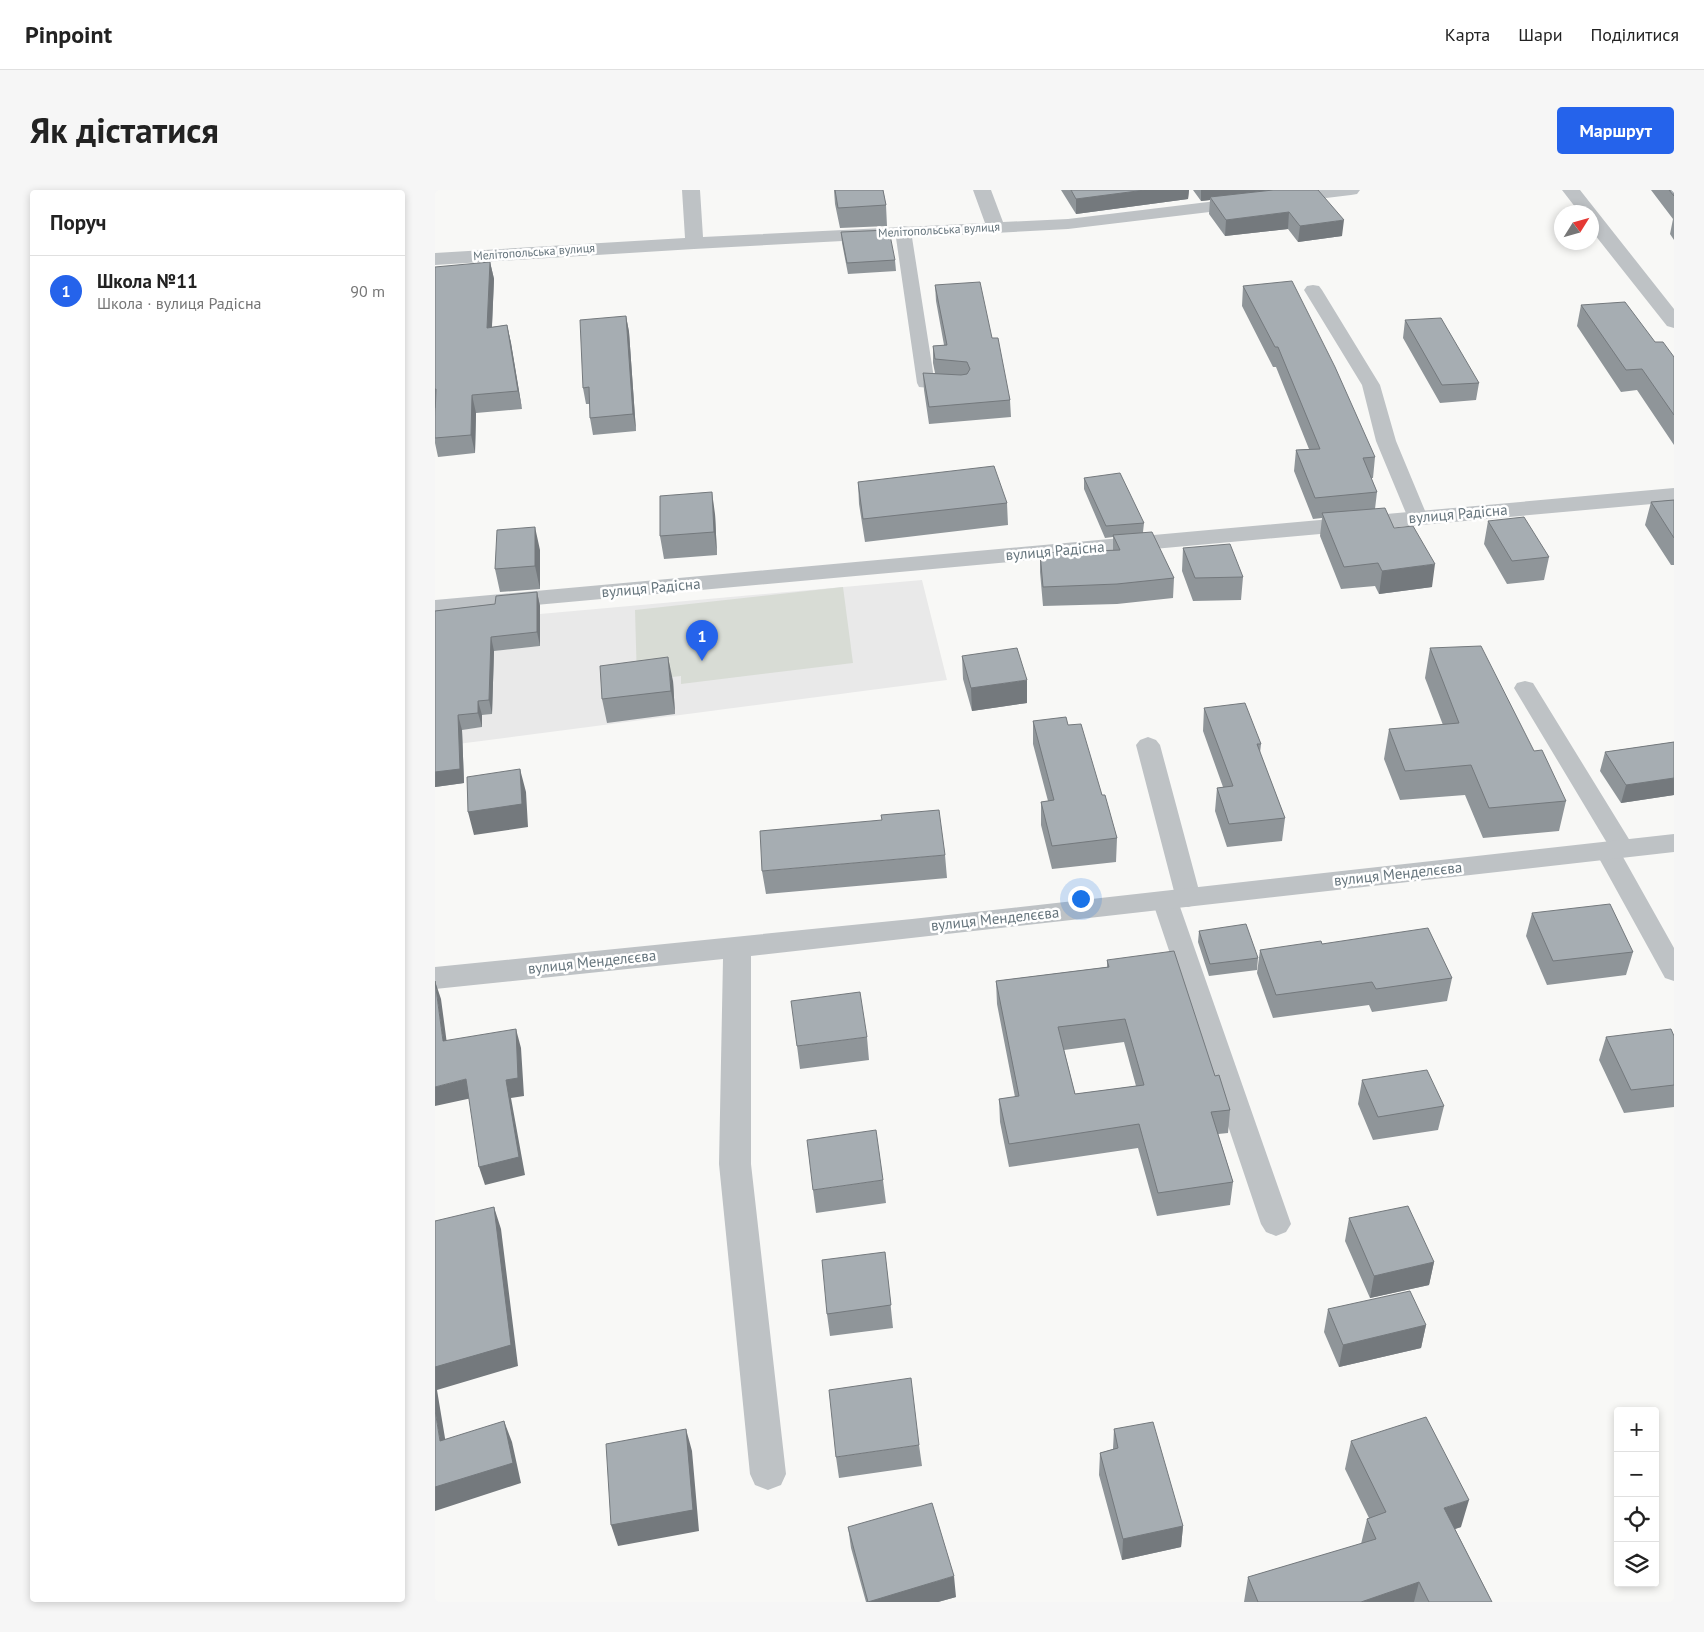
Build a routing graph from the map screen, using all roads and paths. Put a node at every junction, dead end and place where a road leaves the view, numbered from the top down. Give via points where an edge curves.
1 (691, 190) edge
2 (982, 190) edge
3 (1351, 190) edge
4 (1571, 190) edge
5 (1583, 205) edge
6 (995, 226) junction
7 (1599, 227) edge
8 (903, 231) junction
9 (694, 243) junction
10 (435, 259) edge
11 (1313, 290) dead end
12 (1674, 322) edge
13 (960, 385) edge
14 (1674, 495) edge
15 (1418, 518) junction
16 (435, 607) edge
17 (1525, 688) dead end
18 (1147, 745) dead end
19 (1674, 843) edge
20 (1615, 850) junction
21 (1176, 899) junction
22 (737, 947) junction
23 (1674, 971) edge
24 (435, 978) edge
25 (1276, 1224) dead end
26 (768, 1474) dead end

1 - 9 street
2 - 6 street
3 - 6 street, Мелітопольська вулиця via 1067,224
4 - 5 street
6 - 8 street, Мелітопольська вулиця
7 - 12 street
8 - 9 street, Мелітопольська вулиця
8 - 13 lane via 926,382
9 - 10 street, Мелітопольська вулиця
11 - 15 lane via 1371,385 1385,441
14 - 15 street, вулиця Радісна
15 - 16 street, вулиця Радісна
17 - 20 lane
18 - 21 lane
19 - 20 street, вулиця Менделєєва
20 - 21 street, вулиця Менделєєва
20 - 23 lane
21 - 22 street, вулиця Менделєєва
21 - 25 lane
22 - 24 street, вулиця Менделєєва
22 - 26 street via 735,1164

